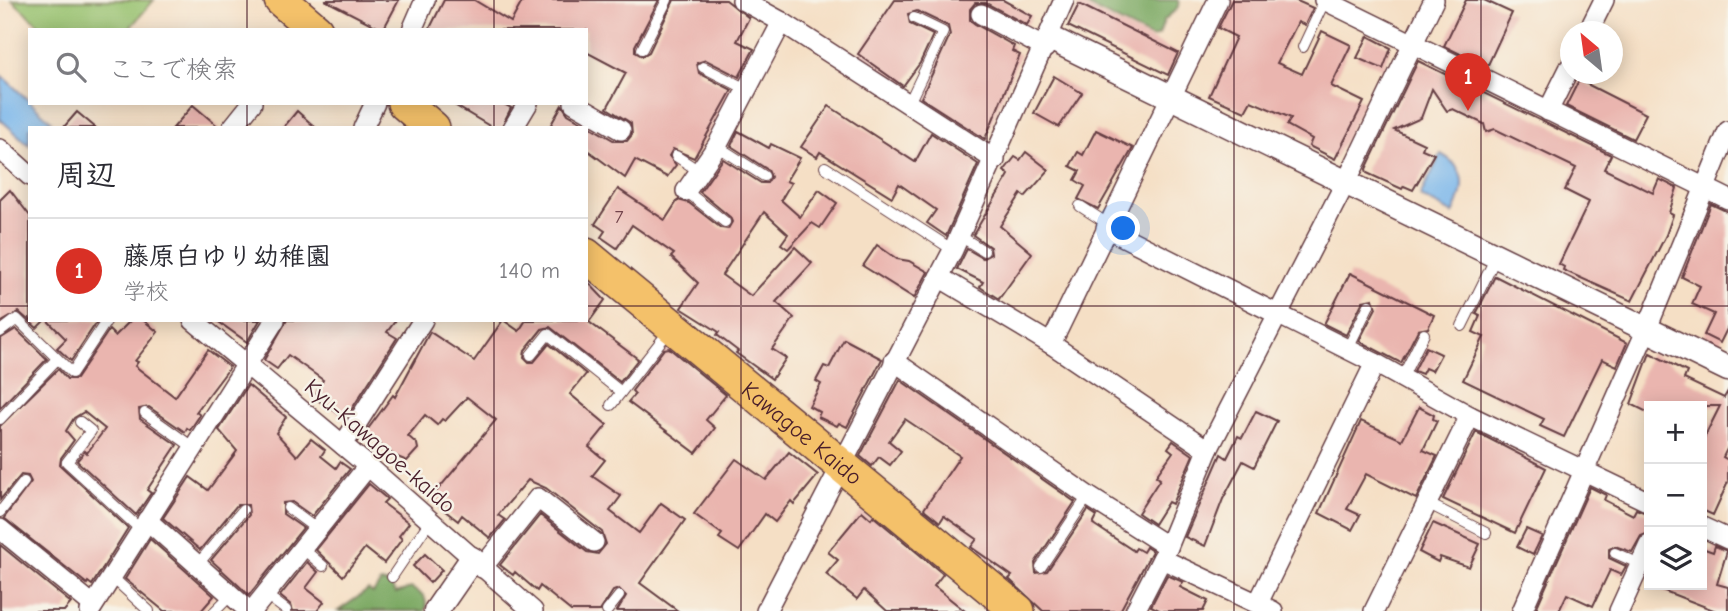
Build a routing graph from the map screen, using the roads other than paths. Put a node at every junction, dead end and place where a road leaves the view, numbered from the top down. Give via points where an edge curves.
1 (281, 0) edge
2 (425, 0) edge
3 (667, 0) edge
4 (742, 0) edge
5 (1065, 0) edge
6 (1218, 0) edge
7 (1324, 0) edge
8 (1434, 0) edge
9 (1604, 0) edge
10 (981, 14) dead end
11 (914, 18) dead end
12 (1594, 21) edge
13 (782, 22) junction
14 (313, 28) edge
15 (413, 28) edge
16 (1047, 43) junction
17 (1412, 44) junction
18 (1303, 47) dead end
19 (642, 49) dead end
20 (703, 67) dead end
21 (1561, 84) edge
22 (748, 91) junction
23 (1172, 97) junction
24 (909, 103) junction
25 (250, 105) edge
26 (374, 105) edge
27 (406, 105) edge
28 (527, 105) edge
29 (577, 105) edge
30 (1548, 111) junction
31 (234, 126) edge
32 (364, 126) edge
33 (431, 126) edge
34 (514, 126) edge
35 (621, 130) dead end
36 (1728, 131) edge
37 (718, 146) junction
38 (0, 149) edge
39 (676, 156) dead end
40 (995, 160) junction
41 (825, 167) dead end
42 (699, 171) junction
43 (28, 174) edge
44 (764, 176) dead end
45 (1346, 181) junction
46 (1706, 189) junction
47 (686, 191) joint
48 (1728, 199) edge
49 (1080, 206) dead end
50 (725, 222) dead end
51 (1107, 226) junction
52 (956, 243) junction
53 (984, 251) dead end
54 (588, 257) edge
55 (1497, 257) junction
56 (939, 277) junction
57 (1369, 305) dead end
58 (1278, 316) junction
59 (106, 322) edge
60 (195, 322) edge
61 (274, 322) edge
62 (422, 322) edge
63 (1462, 326) dead end
64 (673, 327) junction
65 (1646, 331) junction
66 (0, 332) edge
67 (1424, 334) dead end
68 (1051, 344) junction
69 (1347, 350) junction
70 (531, 355) dead end
71 (57, 359) junction
72 (894, 361) junction
73 (1375, 363) junction
74 (247, 365) junction
75 (1728, 369) edge
76 (1402, 378) junction
77 (621, 392) junction
78 (611, 405) dead end
79 (145, 413) dead end
80 (1470, 416) junction
81 (0, 419) edge
82 (80, 422) dead end
83 (343, 445) junction
84 (194, 448) junction
85 (1208, 450) junction
86 (368, 466) junction
87 (842, 466) junction
88 (1584, 471) junction
89 (24, 482) dead end
90 (1088, 496) junction
91 (1644, 500) edge
92 (1427, 503) junction
93 (288, 508) dead end
94 (243, 510) dead end
95 (0, 512) edge
96 (430, 521) junction
97 (144, 524) junction
98 (315, 528) junction
99 (0, 529) edge
100 (1707, 529) edge
101 (1486, 533) dead end
102 (1728, 539) edge
103 (594, 542) dead end
104 (300, 547) junction
105 (1165, 553) junction
106 (1615, 553) dead end
107 (1644, 556) edge
108 (477, 563) junction
109 (198, 564) junction
110 (1640, 564) junction
111 (323, 566) dead end
112 (1041, 567) dead end
113 (111, 576) junction
114 (392, 577) dead end
115 (265, 594) junction
116 (231, 595) junction
117 (620, 596) dead end
118 (1265, 607) edge
119 (91, 608) edge
120 (286, 610) edge
121 (149, 611) edge
122 (215, 611) edge
123 (250, 611) edge
124 (436, 611) edge
125 (533, 611) edge
126 (607, 611) edge
127 (766, 611) edge
128 (1018, 611) edge
129 (1135, 611) edge
130 (1374, 611) edge
131 (1522, 611) edge
132 (1619, 611) edge

1 - 14 highway
2 - 15 street
3 - 19 lane
4 - 13 street
5 - 16 street
6 - 23 street
7 - 17 street
7 - 18 lane
8 - 17 street
9 - 12 street
10 - 16 street
11 - 24 lane via 943,32
13 - 22 street
13 - 24 street
16 - 23 street
16 - 40 street
17 - 30 street
17 - 45 street
20 - 22 lane
21 - 30 street
22 - 37 street
23 - 45 street
23 - 51 street
24 - 40 street
25 - 31 street
26 - 32 street
27 - 33 highway
28 - 34 street
29 - 35 street
30 - 46 street
36 - 46 street
37 - 42 street
37 - 44 lane
38 - 43 street
39 - 42 lane
40 - 52 street
41 - 52 lane
42 - 47 street
45 - 55 street
45 - 58 street
46 - 48 street
46 - 65 street
47 - 50 lane
49 - 51 lane
51 - 58 street
51 - 68 street
52 - 53 lane
52 - 56 street
54 - 64 highway, Kawagoe Kaido
55 - 63 lane
55 - 65 street
56 - 68 street
56 - 72 street
57 - 69 lane
58 - 69 street
58 - 85 street
59 - 71 lane via 72,373
60 - 74 street, Kyu-Kawagoe-kaido
61 - 74 street
62 - 83 street
64 - 77 lane
64 - 87 highway, Kawagoe Kaido
65 - 75 street
65 - 88 street
66 - 71 lane via 17,319
67 - 76 lane
68 - 85 street
69 - 73 street
70 - 77 lane via 548,334
71 - 81 lane
72 - 87 street
72 - 90 street
73 - 76 street
73 - 118 street
74 - 83 street, Kyu-Kawagoe-kaido
74 - 84 street
76 - 80 street
77 - 78 lane
79 - 84 lane
80 - 88 street
80 - 92 street
82 - 97 lane via 91,431 67,462
83 - 86 street, Kyu-Kawagoe-kaido
84 - 97 street
85 - 105 street
86 - 96 street, Kyu-Kawagoe-kaido
86 - 98 street
87 - 127 street
87 - 128 highway, Kawagoe Kaido
88 - 91 street
88 - 131 street
89 - 95 lane
90 - 105 street
90 - 112 lane
92 - 101 lane
92 - 130 street
93 - 98 lane
94 - 109 lane
96 - 108 street, Kyu-Kawagoe-kaido
96 - 114 lane
97 - 109 street
97 - 113 street
98 - 104 street
99 - 119 street
100 - 102 street
103 - 108 street via 538,498
104 - 111 lane
104 - 115 street
105 - 118 street
105 - 129 street
106 - 110 lane
107 - 110 street
108 - 124 street
108 - 125 street, Kyu-Kawagoe-kaido
109 - 116 street
110 - 132 street
113 - 119 street
113 - 121 lane
115 - 120 lane
115 - 123 street
116 - 122 lane
116 - 123 street
117 - 126 lane

